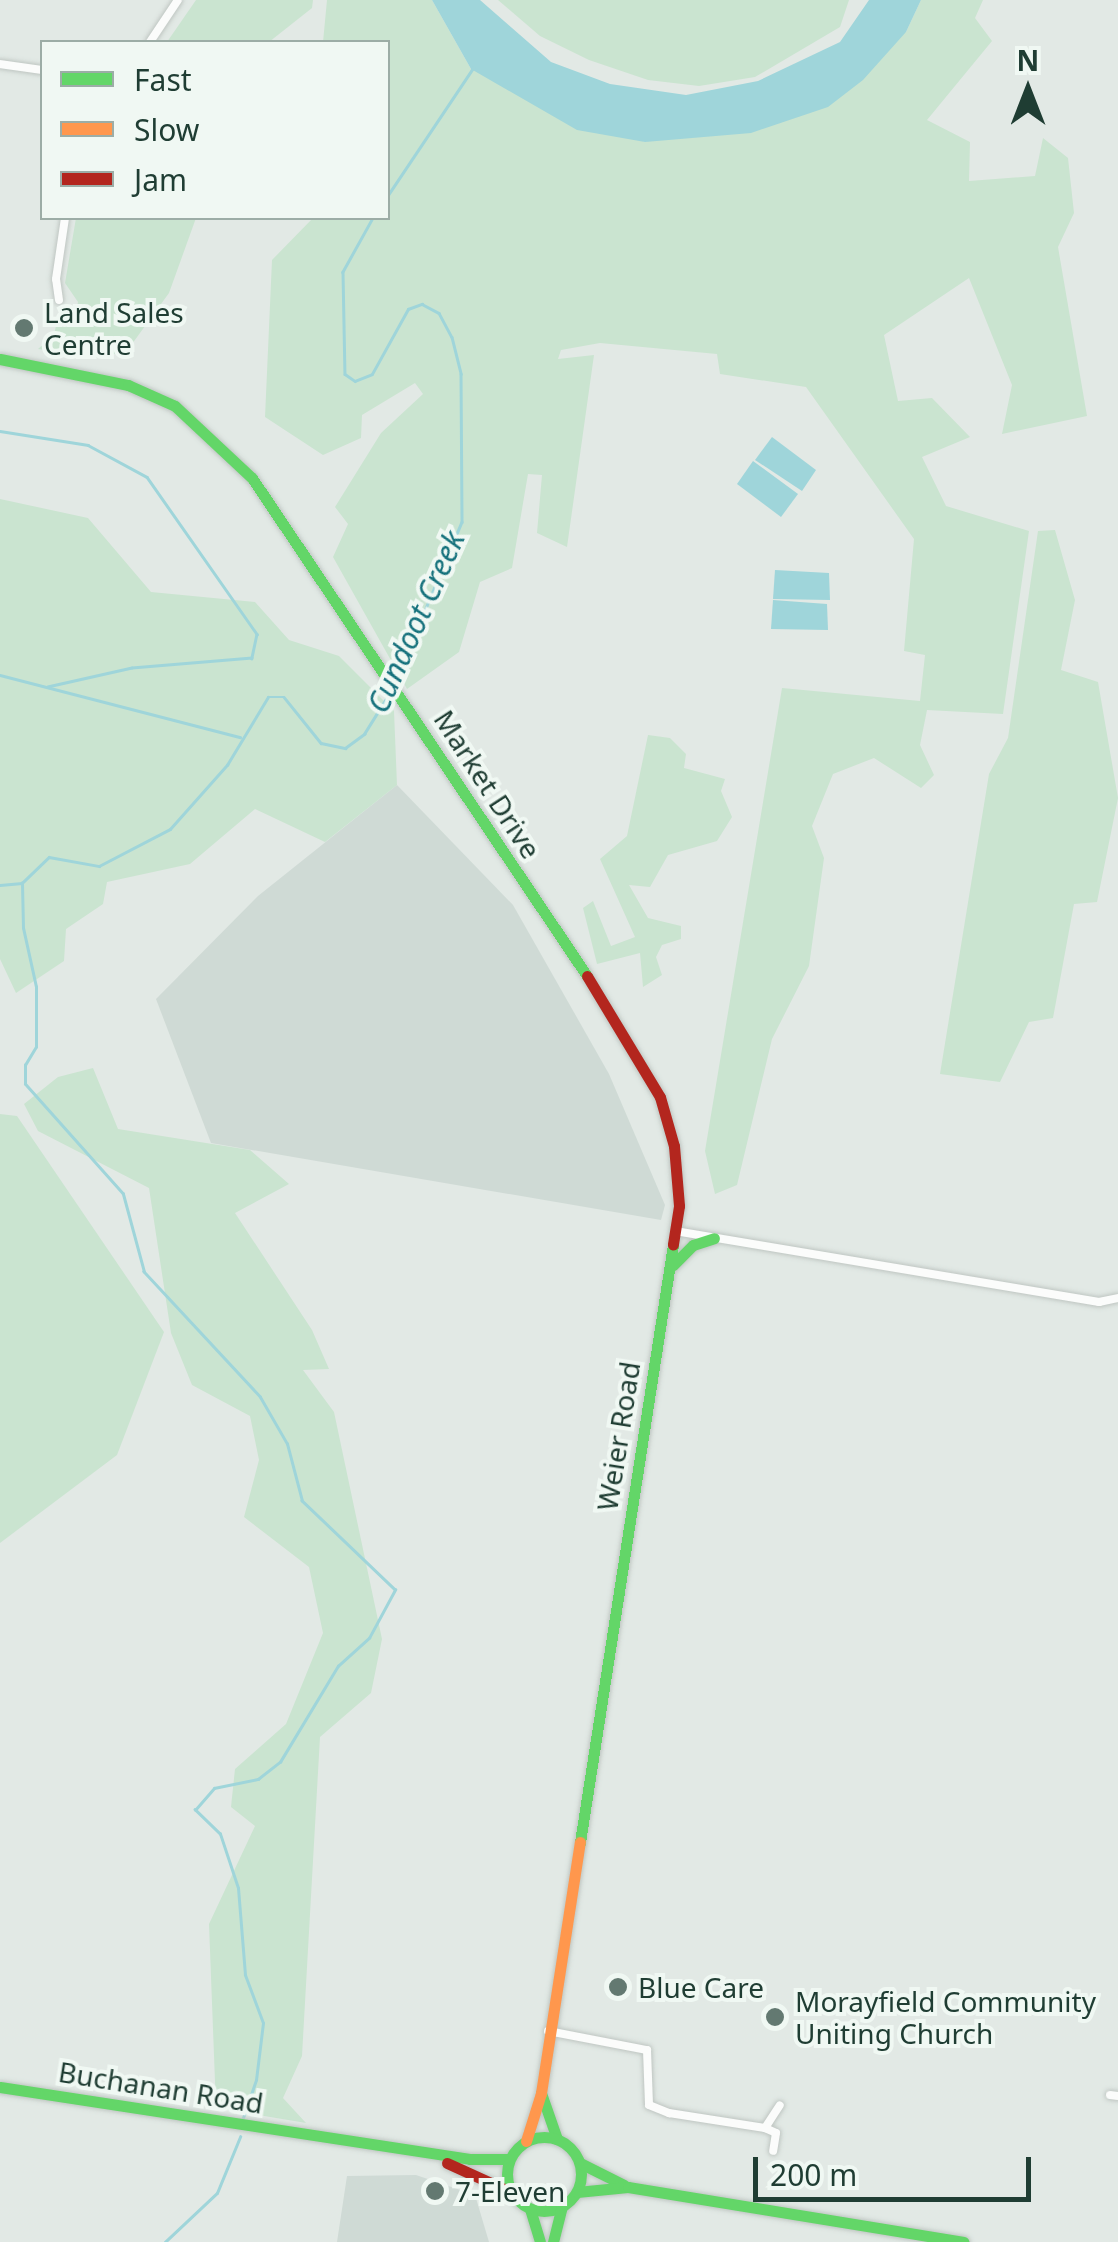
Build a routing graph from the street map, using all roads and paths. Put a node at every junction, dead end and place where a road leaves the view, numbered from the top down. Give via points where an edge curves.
1 (178, 0) edge
2 (151, 40) edge
3 (0, 64) edge
4 (40, 70) edge
5 (65, 220) edge
6 (59, 300) dead end
7 (0, 359) edge
8 (676, 1231) junction
9 (714, 1238) junction
10 (670, 1270) junction
11 (1118, 1298) edge
12 (548, 2031) junction
13 (0, 2086) edge
14 (541, 2093) junction
15 (780, 2105) dead end
16 (766, 2128) junction
17 (314, 2137) junction
18 (557, 2139) junction
19 (526, 2141) junction
20 (773, 2151) dead end
21 (509, 2159) junction
22 (580, 2163) junction
23 (628, 2187) junction
24 (511, 2192) junction
25 (577, 2192) junction
26 (562, 2207) junction
27 (530, 2209) junction
28 (540, 2242) edge
29 (554, 2242) edge
30 (964, 2242) edge

1 - 2 street
3 - 4 street
5 - 6 street
7 - 8 street, Market Drive via 128,385 175,406 252,478 634,1046 660,1097 678,1176
8 - 9 street
8 - 10 street, Weier Road
9 - 10 street via 688,1249
9 - 11 street via 1099,1302
10 - 12 street, Weier Road
12 - 14 street, Weier Road
12 - 16 street via 647,2050 649,2105
13 - 17 street, Buchanan Road
14 - 18 street, Weier Road
14 - 19 street, Weier Road
15 - 16 street
16 - 20 street via 776,2133
17 - 21 street, Buchanan Road
17 - 24 street, Buchanan Road via 455,2164
18 - 19 street
18 - 22 street
19 - 21 street
21 - 24 street
22 - 23 street
22 - 25 street
23 - 25 street
23 - 30 street
24 - 27 street
25 - 26 street
26 - 27 street
26 - 29 street
27 - 28 street

